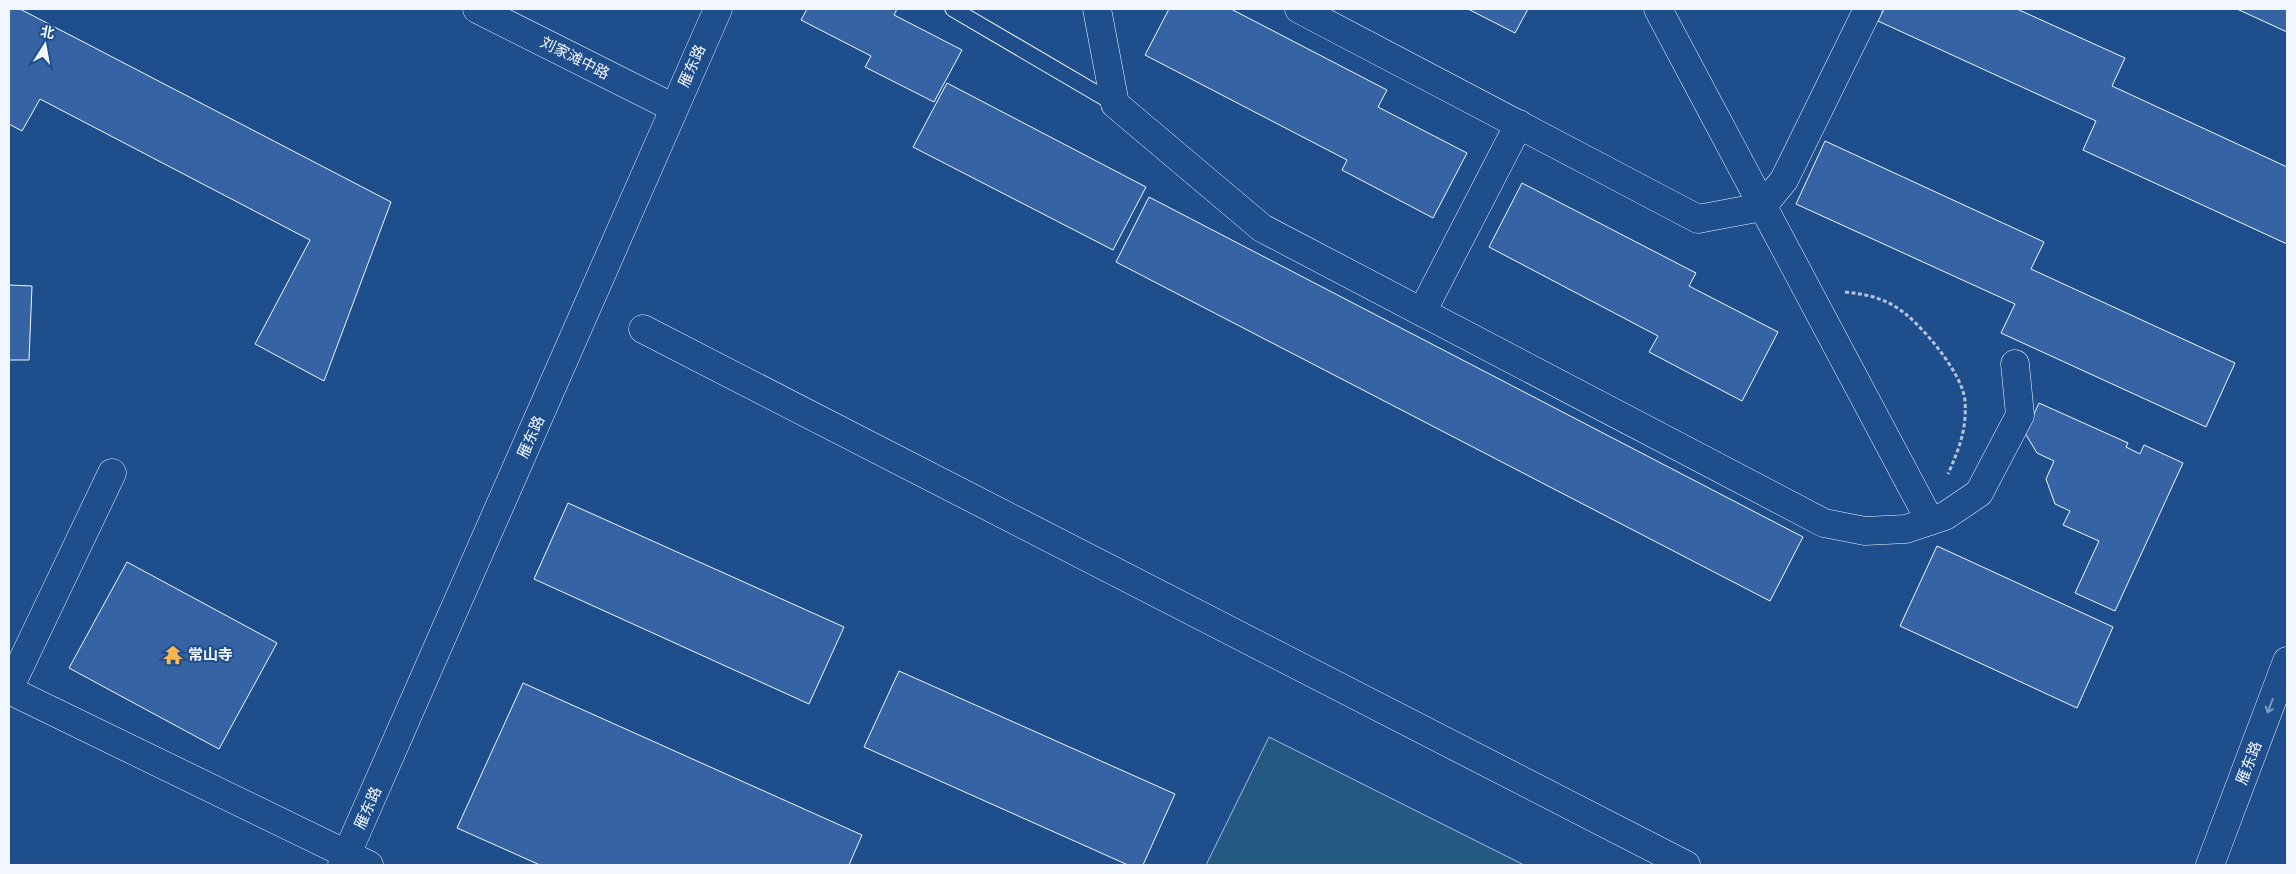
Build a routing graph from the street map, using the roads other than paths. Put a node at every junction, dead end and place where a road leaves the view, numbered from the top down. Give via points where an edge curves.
1 (477, 9) edge
2 (718, 9) edge
3 (953, 9) edge
4 (1097, 9) edge
5 (1299, 9) edge
6 (1658, 9) edge
7 (1868, 9) edge
8 (1115, 104) junction
9 (674, 108) junction
10 (1519, 124) junction
11 (1762, 207) junction
12 (1422, 312) junction
13 (643, 329) dead end
14 (2015, 364) dead end
15 (112, 474) dead end
16 (1926, 513) junction
17 (2287, 661) edge
18 (9, 689) edge
19 (353, 862) edge
20 (1686, 865) edge
21 (2210, 865) edge

1 - 9 street, 刘家滩中路
2 - 9 street, 雁东路
3 - 8 lane
4 - 8 street
5 - 10 street
6 - 11 street
7 - 11 street via 1784,180
8 - 12 street via 1262,228
9 - 19 street, 雁东路
10 - 11 street via 1698,219
10 - 12 street
11 - 16 street
12 - 16 street via 1824,523 1865,531 1906,529
13 - 20 street
14 - 16 street via 2020,415 1979,493 1945,516
15 - 18 street
17 -> 21 street, 雁东路
18 - 19 street

